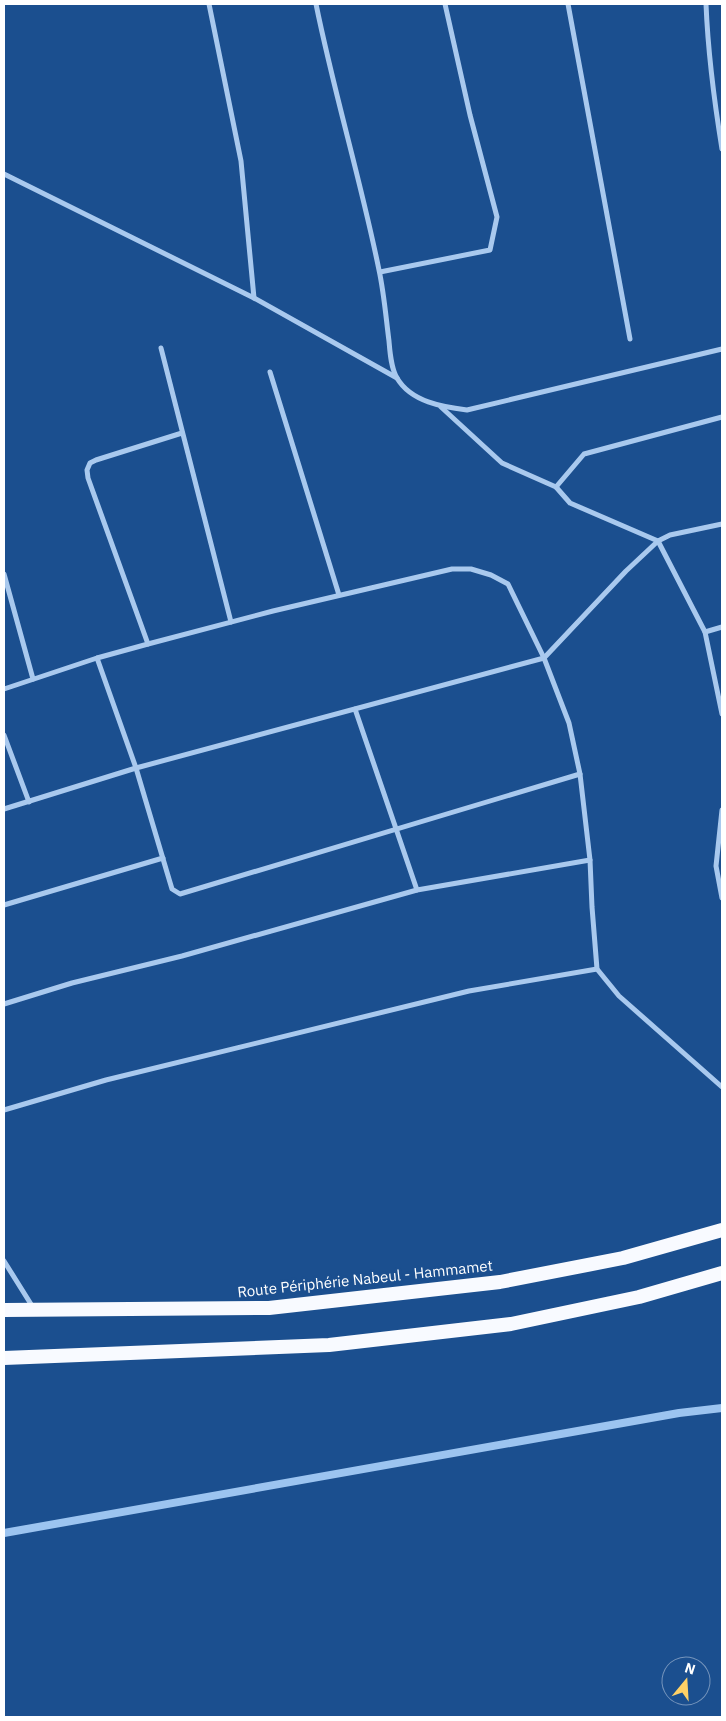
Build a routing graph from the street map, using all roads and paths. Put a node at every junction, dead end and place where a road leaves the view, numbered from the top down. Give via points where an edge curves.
1 (209, 4) edge
2 (316, 4) edge
3 (445, 4) edge
4 (568, 4) edge
5 (706, 4) edge
6 (722, 148) edge
7 (4, 174) edge
8 (380, 272) junction
9 (254, 298) junction
10 (630, 339) dead end
11 (161, 348) dead end
12 (722, 350) edge
13 (270, 372) dead end
14 (397, 378) junction
15 (440, 406) junction
16 (722, 417) edge
17 (182, 433) junction
18 (556, 487) junction
19 (722, 524) edge
20 (658, 541) junction
21 (4, 574) edge
22 (339, 595) junction
23 (231, 622) junction
24 (722, 627) edge
25 (705, 632) junction
26 (148, 644) junction
27 (97, 658) junction
28 (544, 658) junction
29 (33, 679) junction
30 (4, 689) edge
31 (354, 709) junction
32 (722, 714) edge
33 (4, 735) edge
34 (136, 768) junction
35 (580, 774) junction
36 (29, 802) junction
37 (4, 809) edge
38 (722, 810) edge
39 (396, 830) junction
40 (163, 858) junction
41 (590, 860) junction
42 (417, 890) junction
43 (722, 898) edge
44 (4, 905) edge
45 (597, 969) junction
46 (4, 1004) edge
47 (722, 1087) edge
48 (4, 1110) edge
49 (722, 1230) edge
50 (4, 1261) edge
51 (722, 1273) edge
52 (4, 1310) edge
53 (35, 1310) junction
54 (4, 1358) edge

1 - 9 street via 241,162
2 - 8 street
3 - 8 street via 497,217 490,250
4 - 10 street
5 - 6 street via 708,51
7 - 9 street
8 - 14 street via 391,360
9 - 14 street
11 - 17 street
12 - 15 street via 467,410
13 - 22 street
14 - 15 street via 417,397
15 - 18 street via 502,463
16 - 18 street via 584,454
17 - 23 street
17 - 26 street via 96,460 87,470
18 - 20 street via 570,503
19 - 20 street via 670,535
20 - 25 street
20 - 28 street
21 - 29 street
22 - 23 street
22 - 28 street via 452,569 471,569 491,575 508,584
23 - 26 street
24 - 25 street
25 - 32 street
26 - 27 street
27 - 29 street
27 - 34 street
28 - 31 street
28 - 35 street via 569,723
29 - 30 street
31 - 34 street
31 - 39 street
33 - 36 street
34 - 36 street
34 - 40 street
35 - 39 street
35 - 41 street
36 - 37 street
38 - 43 street via 716,866
39 - 40 street via 180,894 172,889
39 - 42 street
40 - 44 street
41 - 42 street
41 - 45 street
42 - 46 street
45 - 47 street via 618,996
45 - 48 street via 469,991 106,1080
49 - 53 highway, Route Périphérie Nabeul - Hammamet via 623,1258 500,1282 269,1308
50 - 53 street
51 - 54 highway via 638,1297 511,1324 329,1344
52 - 53 highway, Route Périphérie Nabeul - Hammamet

